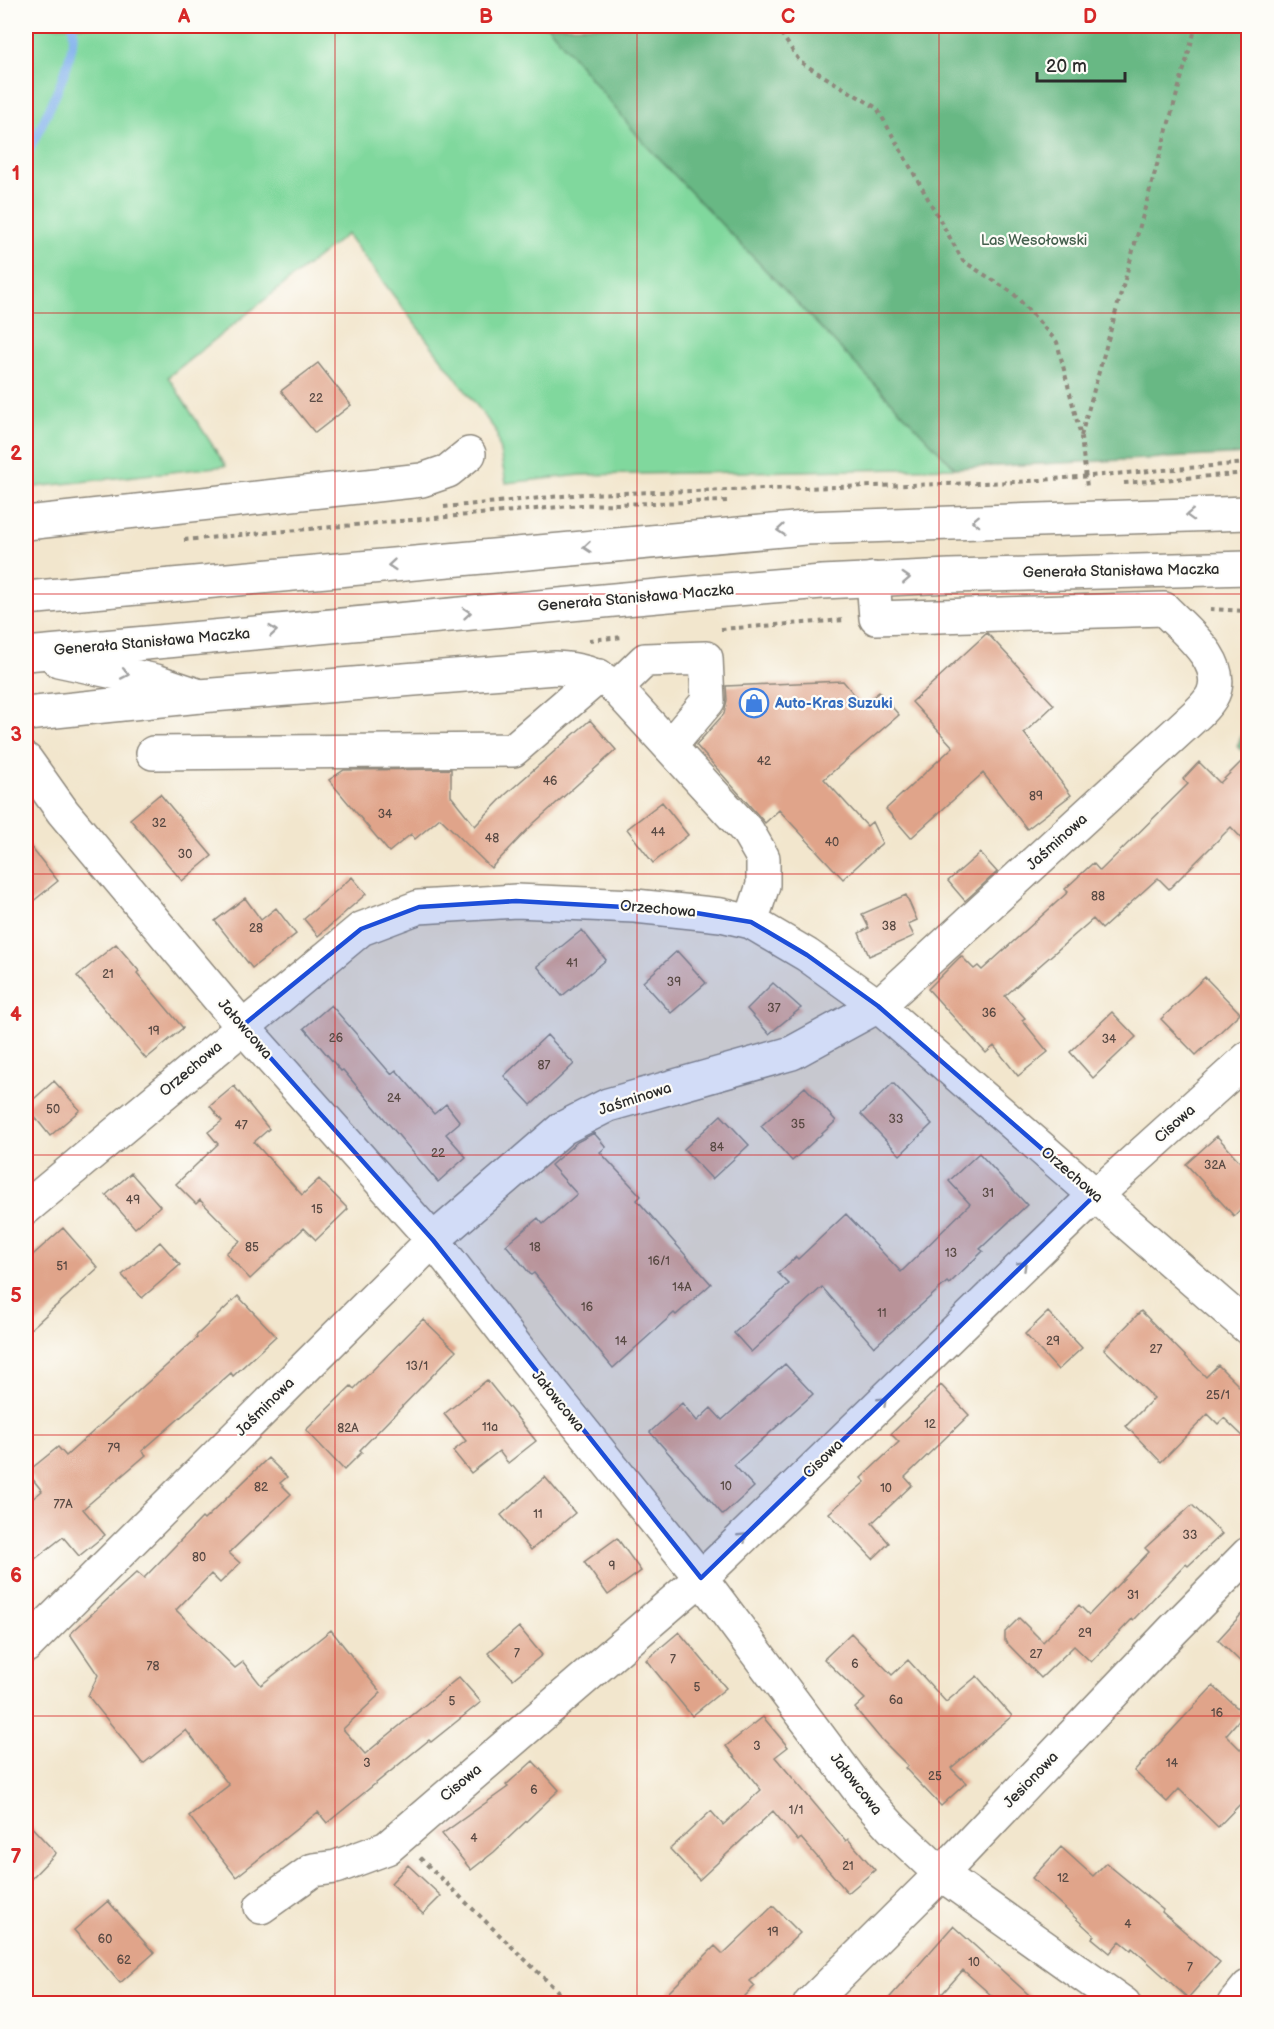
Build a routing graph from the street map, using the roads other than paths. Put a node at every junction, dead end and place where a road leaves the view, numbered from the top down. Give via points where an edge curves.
1 (469, 454) dead end
2 (1248, 513) edge
3 (26, 523) edge
4 (1248, 568) edge
5 (873, 579) junction
6 (26, 598) edge
7 (26, 654) edge
8 (607, 682) junction
9 (200, 696) junction
10 (26, 714) edge
11 (670, 746) junction
12 (153, 753) dead end
13 (26, 760) edge
14 (751, 922) junction
15 (878, 1006) junction
16 (242, 1026) junction
17 (1248, 1058) edge
18 (1095, 1196) junction
19 (26, 1208) edge
20 (433, 1240) junction
21 (1248, 1328) edge
22 (1248, 1554) edge
23 (701, 1578) junction
24 (26, 1646) edge
25 (941, 1874) junction
26 (261, 1907) dead end
27 (1248, 1987) edge
28 (810, 2004) edge
29 (1124, 2004) edge
30 (1234, 2004) edge

1 - 3 main road via 448,471 422,480
2 -> 6 main road via 805,528
5 -> 4 main road, Generała Stanisława Maczka
7 -> 5 main road, Generała Stanisława Maczka
5 - 15 main road, Jaśminowa via 876,618 1164,609 1209,657 1216,680 1208,702
7 -> 9 main road via 156,681
8 - 9 main road via 571,669 555,668
8 - 11 main road
8 - 11 main road via 645,660 706,658 708,701
8 - 12 main road via 513,750
9 - 10 main road
11 - 14 main road via 748,832 763,858 764,885
13 - 16 main road, Jałowcowa via 63,812
14 - 15 main road, Orzechowa via 807,955
14 - 16 main road, Orzechowa via 678,910 577,903 485,902 419,907 361,929
15 - 18 main road, Orzechowa
15 - 20 main road, Jaśminowa via 792,1053 654,1091 589,1114 564,1128
16 - 19 main road, Orzechowa
16 - 20 main road, Jałowcowa
17 - 18 main road, Cisowa
18 - 21 main road, Orzechowa
23 -> 18 main road, Cisowa
20 - 23 main road, Jałowcowa
20 - 24 main road, Jaśminowa
22 - 25 main road, Jesionowa
23 - 25 main road, Jałowcowa via 864,1797
23 - 26 main road, Cisowa via 392,1842 336,1867 313,1870
25 - 28 main road, Jesionowa
25 - 29 main road, Jałowcowa
27 - 30 main road

